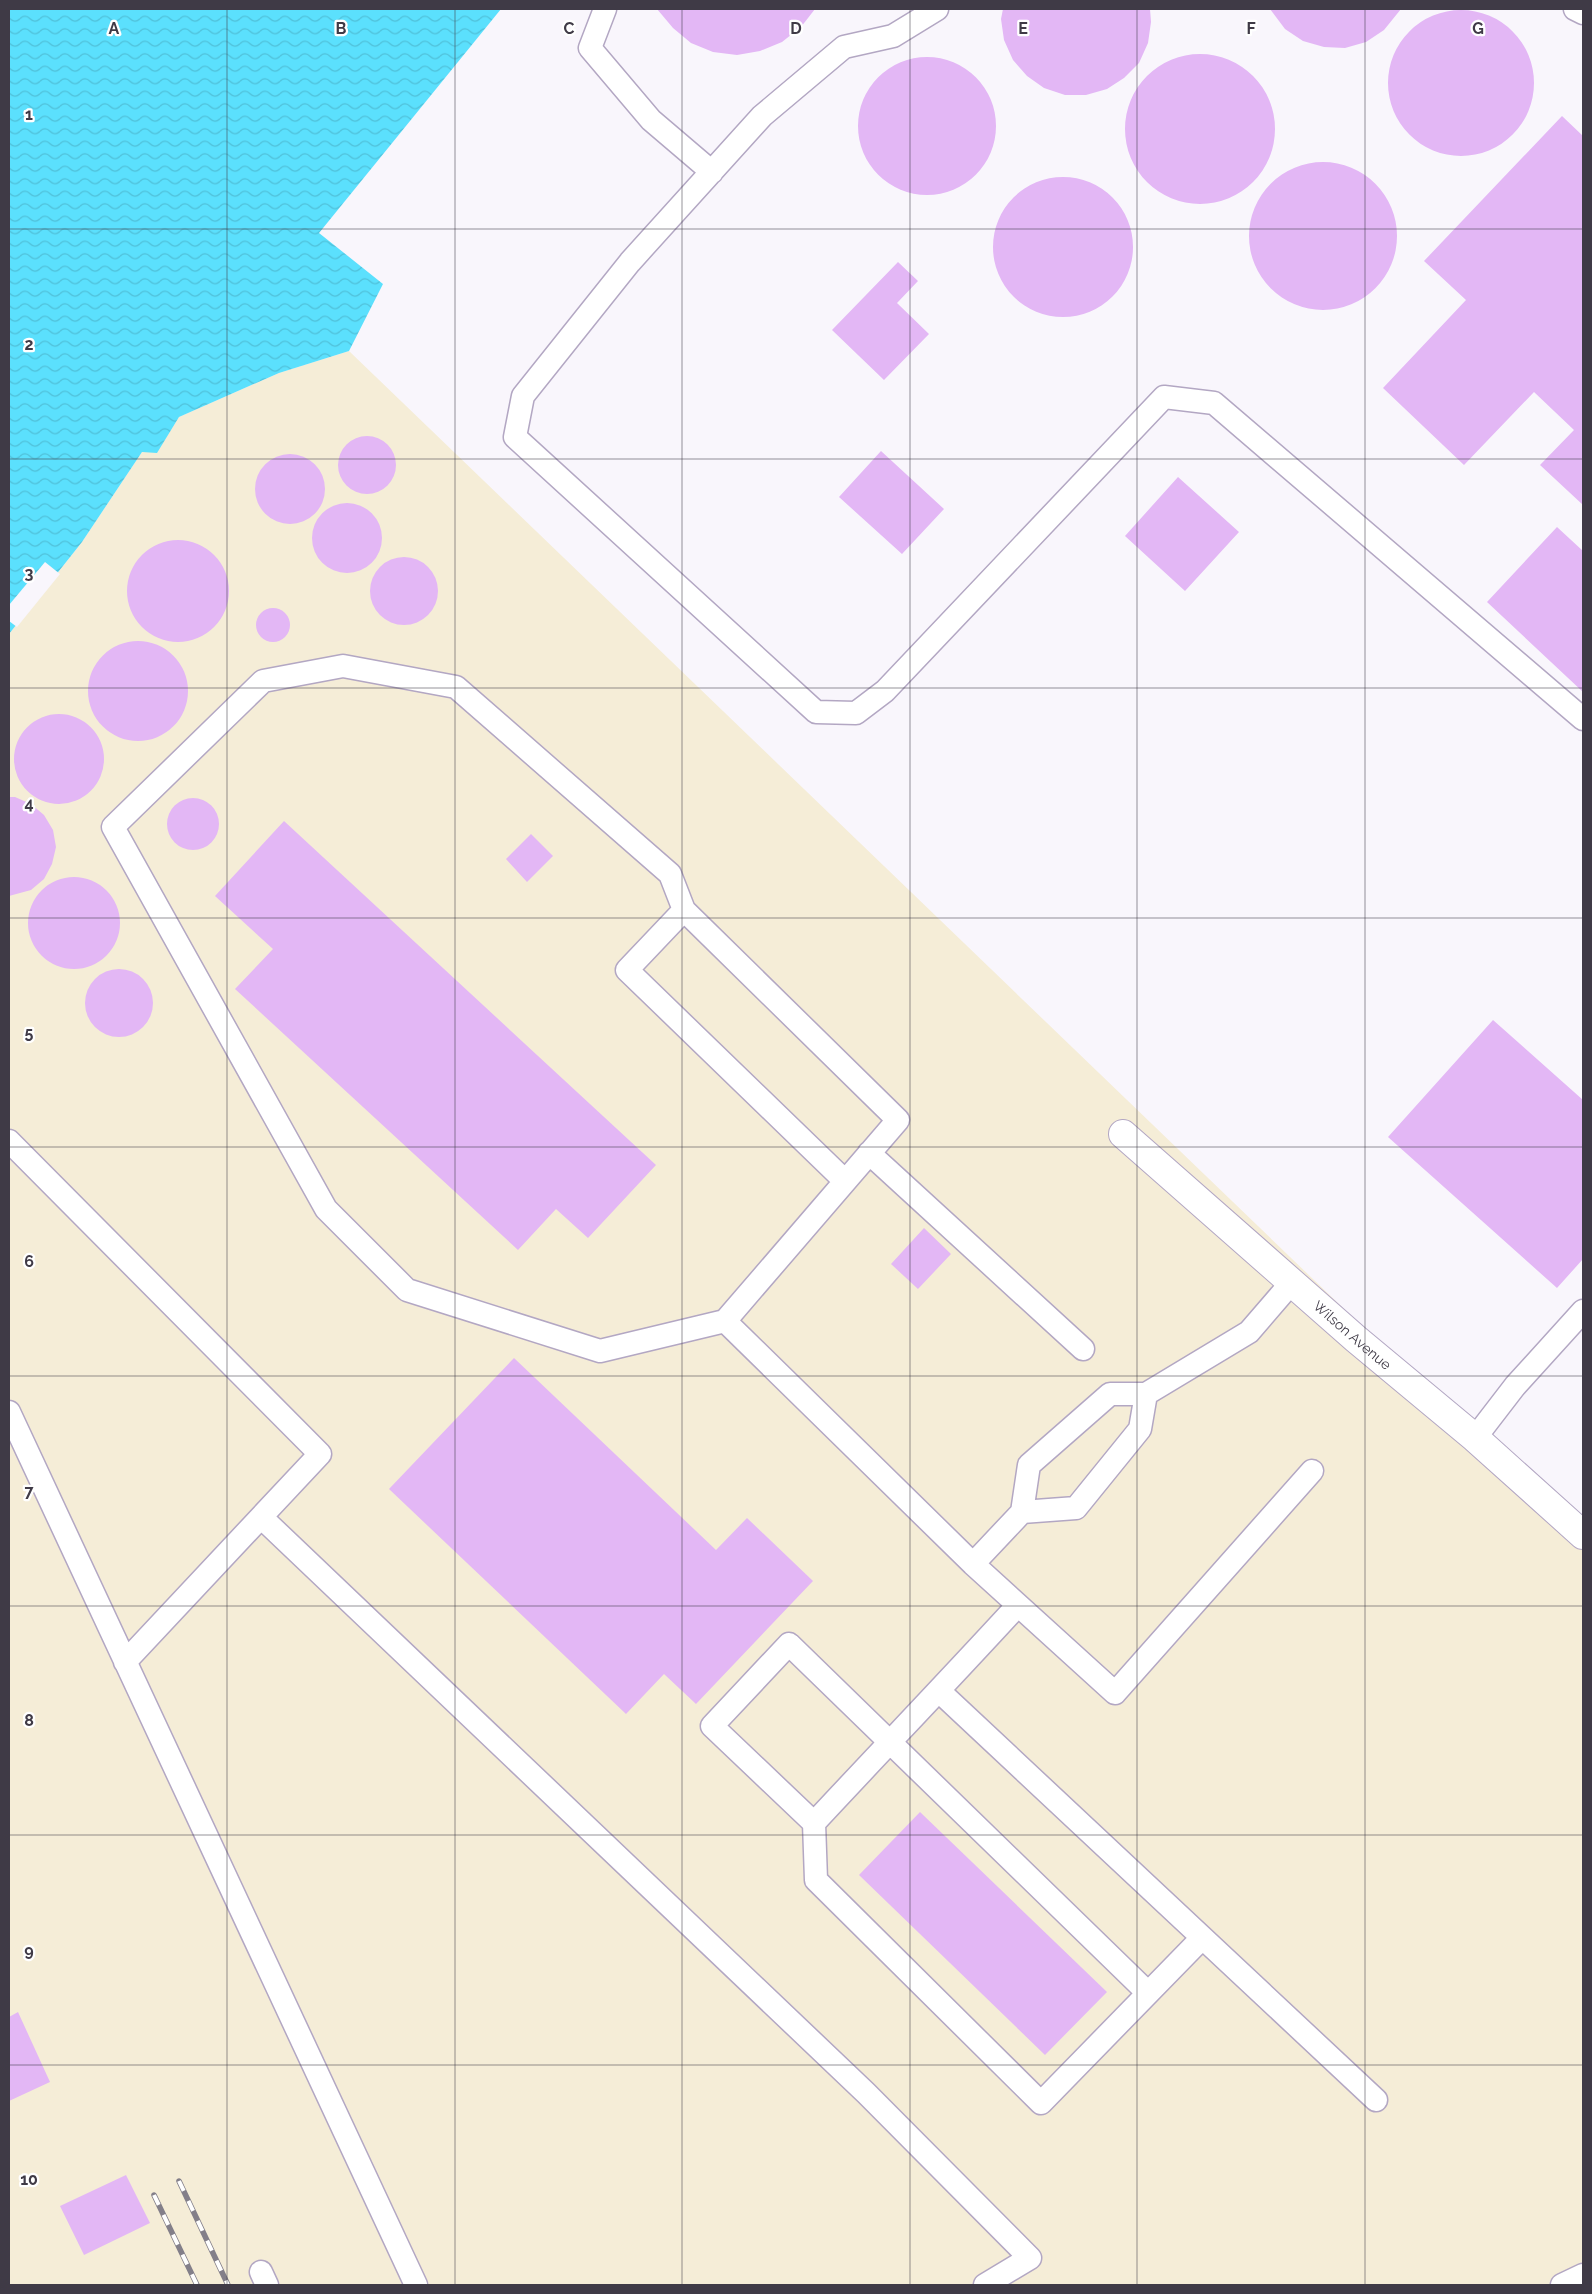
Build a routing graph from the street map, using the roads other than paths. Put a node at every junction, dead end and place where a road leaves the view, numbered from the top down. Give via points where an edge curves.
1 (605, 9) edge
2 (937, 9) edge
3 (1575, 9) edge
4 (1583, 13) edge
5 (712, 172) junction
6 (1583, 719) edge
7 (684, 910) junction
8 (1122, 1134) dead end
9 (9, 1141) edge
10 (869, 1153) junction
11 (844, 1181) junction
12 (1292, 1282) junction
13 (1583, 1311) edge
14 (725, 1321) junction
15 (1083, 1349) dead end
16 (1146, 1394) junction
17 (9, 1412) edge
18 (1475, 1438) junction
19 (1312, 1471) dead end
20 (1022, 1512) junction
21 (261, 1517) junction
22 (1583, 1535) edge
23 (973, 1564) junction
24 (1018, 1605) junction
25 (125, 1662) junction
26 (939, 1691) junction
27 (889, 1743) junction
28 (814, 1823) junction
29 (1202, 1938) junction
30 (1148, 1994) junction
31 (1376, 2100) dead end
32 (1583, 2274) edge
33 (416, 2285) edge
34 (984, 2285) edge
35 (1562, 2285) edge

1 - 5 lane via 590,48 651,120
2 - 5 lane via 893,36 844,48 762,116
3 - 4 lane
5 - 6 lane via 630,262 523,396 515,437 816,712 856,713 885,691 1164,397 1214,404
7 - 10 lane via 898,1120
7 - 11 lane via 627,970
7 - 14 lane via 670,874 456,687 343,666 263,681 113,827 326,1209 407,1290 600,1351
8 - 12 street, Wilson Avenue
9 - 21 lane via 320,1454
10 - 11 lane
10 - 15 lane
11 - 14 lane
12 - 16 lane via 1249,1332
12 - 18 street, Wilson Avenue
13 - 18 lane via 1514,1386
14 - 23 lane
16 - 20 lane via 1110,1394 1029,1465
16 - 20 lane via 1140,1429 1076,1508
17 - 25 lane
18 - 22 street, Wilson Avenue
19 - 24 lane via 1115,1693
20 - 23 lane
21 - 25 lane
21 - 34 lane via 859,2086 1030,2258
23 - 24 lane
24 - 26 lane
25 - 33 lane
26 - 27 lane
26 - 29 lane
27 - 28 lane
27 - 28 lane via 789,1644 712,1726
27 - 30 lane
28 - 30 lane via 816,1880 1041,2102
29 - 30 lane
29 - 31 lane
32 - 35 lane

